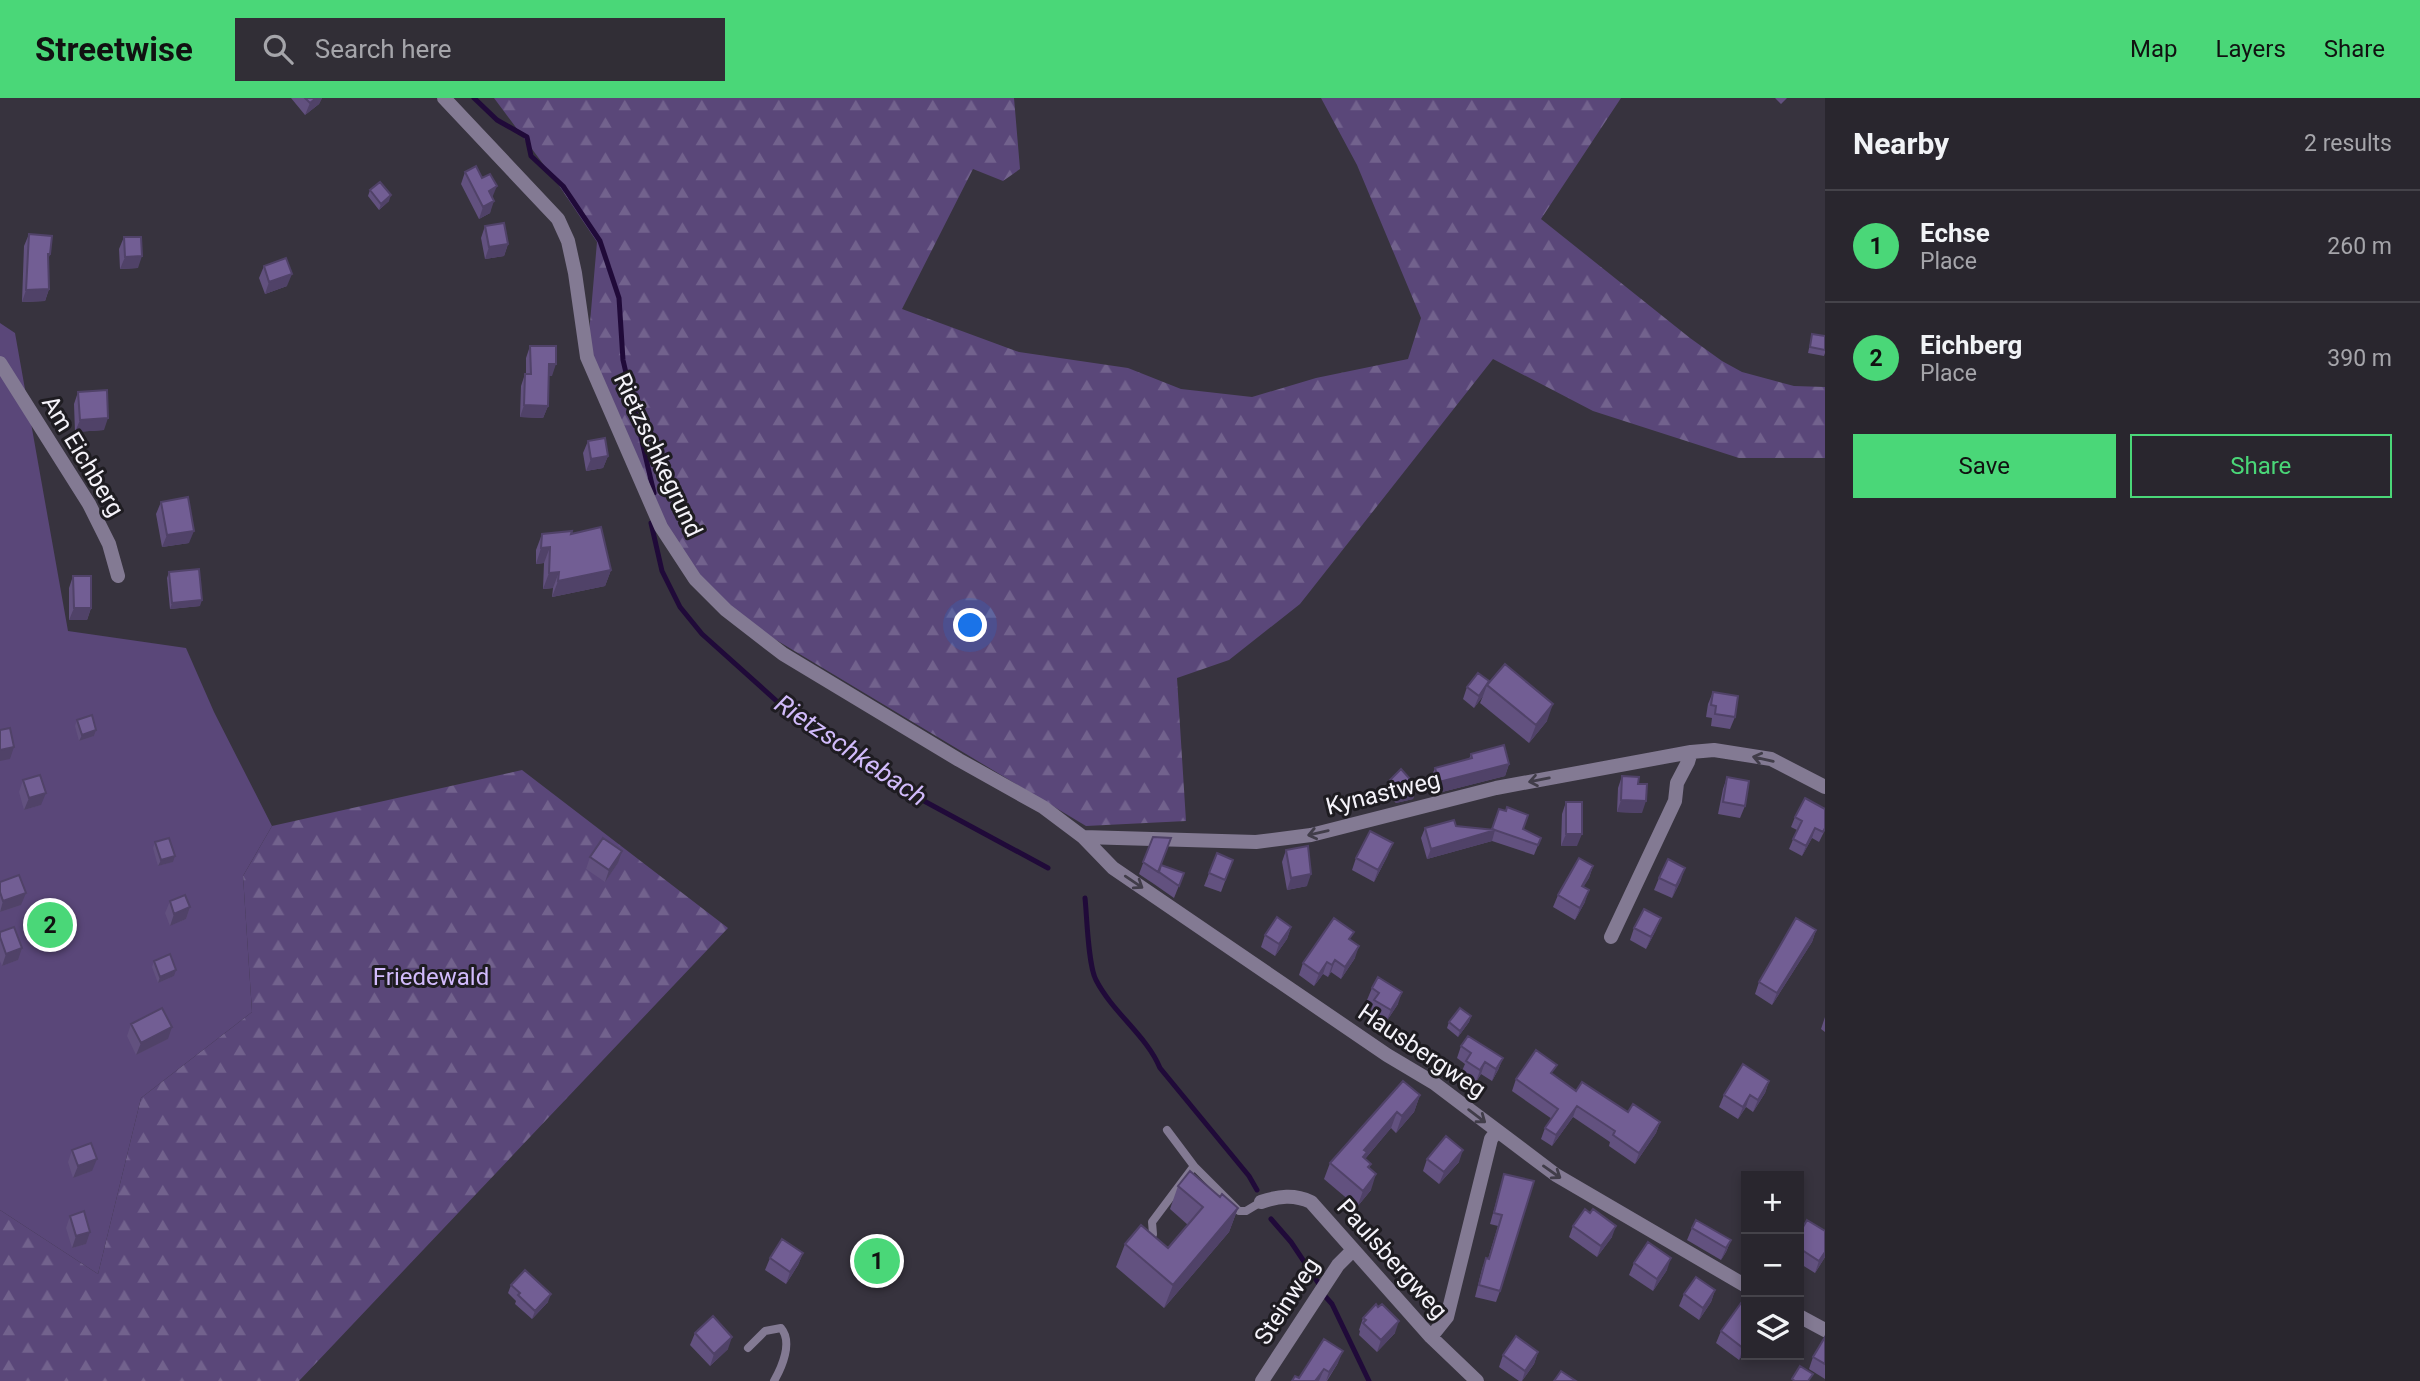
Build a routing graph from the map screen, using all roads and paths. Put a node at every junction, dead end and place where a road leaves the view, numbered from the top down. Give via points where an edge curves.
1 (444, 98) edge
2 (0, 363) edge
3 (118, 576) dead end
4 (1691, 752) junction
5 (1825, 787) edge
6 (1083, 837) junction
7 (1611, 937) dead end
8 (1167, 1130) dead end
9 (1497, 1131) junction
10 (1194, 1166) junction
11 (1261, 1202) joint
12 (1153, 1234) edge
13 (1353, 1250) junction
14 (1741, 1283) edge
15 (1804, 1319) edge
16 (1825, 1330) edge
17 (1431, 1337) junction
18 (748, 1348) dead end
19 (775, 1380) edge
20 (1262, 1381) edge
21 (1477, 1381) edge

1 - 6 street, Rietzschkegrund via 558,219 575,273 587,357 661,527 695,579 783,654 1043,807
2 - 3 street, Am Eichberg via 89,504 109,544
5 -> 4 street, Kynastweg via 1771,759 1714,750
4 -> 6 street, Kynastweg via 1496,788 1311,835 1256,842
4 - 7 street via 1677,783 1675,801
6 -> 9 street, Hausbergweg via 1113,868 1434,1083
8 - 10 lane
9 -> 14 street, Hausbergweg via 1556,1175
9 - 17 street via 1447,1317
10 - 11 lane via 1240,1212
10 - 12 lane via 1152,1222
11 - 13 street, Paulsbergweg via 1298,1197 1311,1202
13 - 17 street, Paulsbergweg
13 - 20 street, Steinweg via 1338,1265
15 - 16 street
17 - 21 street, Paulsbergweg
18 - 19 lane via 765,1331 784,1331 785,1354

